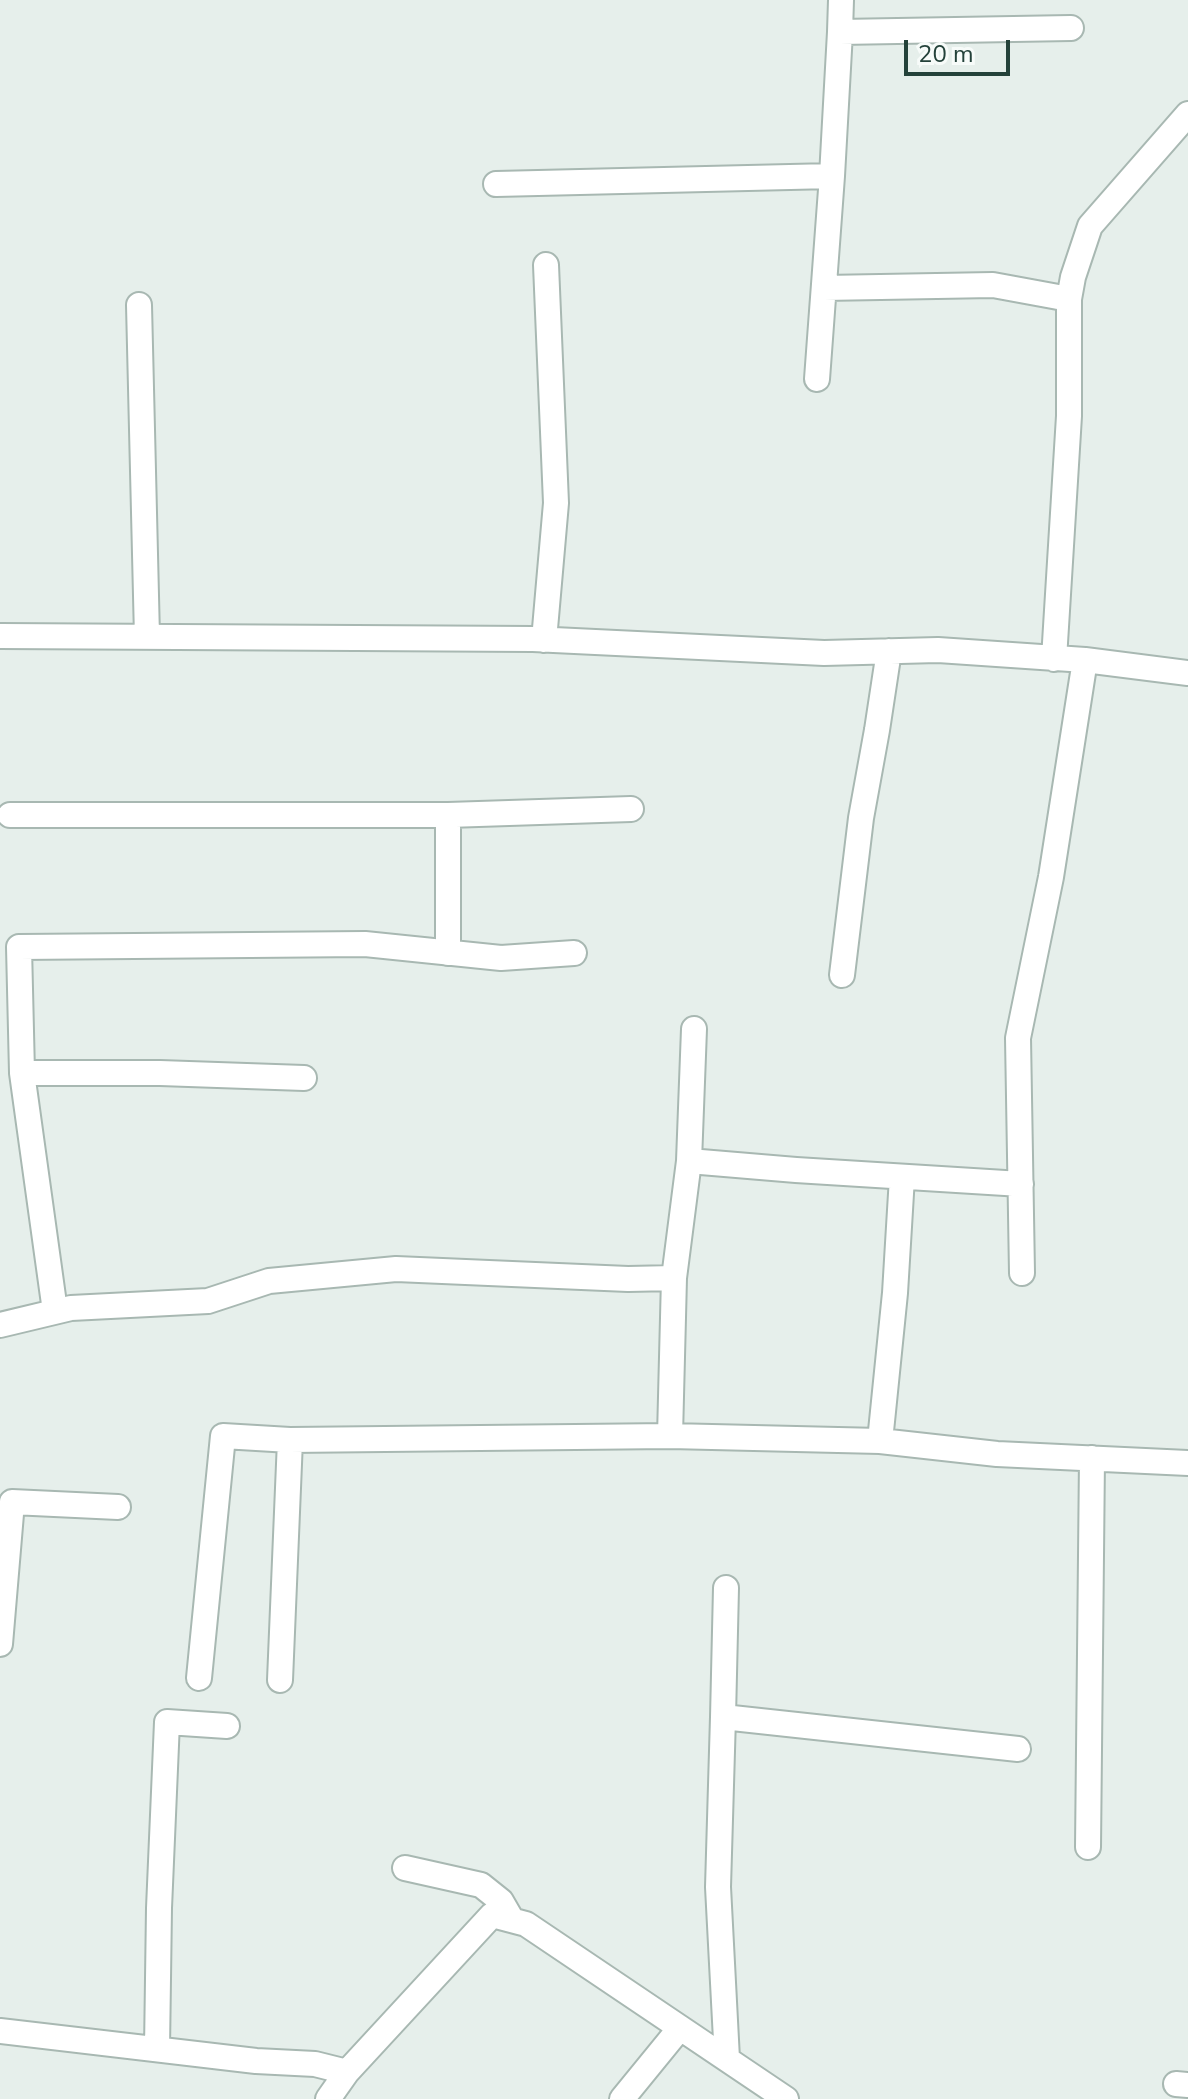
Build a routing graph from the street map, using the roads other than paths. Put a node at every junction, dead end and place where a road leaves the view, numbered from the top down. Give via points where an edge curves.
1 (841, 0) edge
2 (1071, 28) dead end
3 (840, 32) junction
4 (1188, 114) edge
5 (832, 176) junction
6 (496, 184) dead end
7 (546, 265) dead end
8 (824, 288) junction
9 (1069, 299) junction
10 (139, 305) dead end
11 (817, 379) dead end
12 (0, 636) edge
13 (147, 637) junction
14 (544, 640) junction
15 (889, 651) junction
16 (1054, 659) junction
17 (1085, 660) junction
18 (1188, 673) edge
19 (631, 809) dead end
20 (10, 815) dead end
21 (448, 815) junction
22 (448, 953) junction
23 (574, 953) dead end
24 (842, 975) dead end
25 (694, 1029) dead end
26 (22, 1073) junction
27 (304, 1078) dead end
28 (689, 1161) junction
29 (902, 1177) junction
30 (1021, 1184) junction
31 (1022, 1273) dead end
32 (674, 1278) junction
33 (55, 1311) junction
34 (0, 1325) edge
35 (670, 1436) junction
36 (290, 1440) junction
37 (880, 1441) junction
38 (1092, 1458) junction
39 (1188, 1463) edge
40 (118, 1507) dead end
41 (726, 1588) dead end
42 (0, 1644) edge
43 (199, 1678) dead end
44 (280, 1680) dead end
45 (723, 1717) junction
46 (227, 1726) dead end
47 (1018, 1749) dead end
48 (1088, 1847) dead end
49 (405, 1868) dead end
50 (512, 1920) junction
51 (680, 2028) junction
52 (0, 2031) edge
53 (157, 2049) junction
54 (727, 2059) junction
55 (347, 2072) junction
56 (328, 2099) edge
57 (622, 2099) edge
58 (786, 2099) edge

1 - 3 street
2 - 3 street
3 - 5 street
4 - 9 street via 1090,226
5 - 6 street
5 - 8 street
7 - 14 street via 556,503
8 - 9 street via 993,285
8 - 11 street
9 - 16 street via 1069,416
10 - 13 street
12 - 13 street
13 - 14 street
14 - 15 street via 824,653
15 - 16 street
15 - 24 street
16 - 17 street
17 - 18 street
17 - 30 street via 1051,877 1018,1038
19 - 21 street
20 - 21 street
21 - 22 street
22 - 23 street via 501,958
22 - 26 street via 365,944 19,947
25 - 28 street
26 - 27 street
26 - 33 street
28 - 29 street
28 - 32 street
29 - 30 street
29 - 37 street
30 - 31 street
32 - 33 street via 396,1269 269,1281 208,1301
32 - 35 street
33 - 34 street
35 - 36 street
35 - 37 street
36 - 43 street via 223,1436
36 - 44 street
37 - 38 street
38 - 39 street
38 - 48 street
40 - 42 street via 12,1502
41 - 45 street
45 - 47 street
45 - 54 street via 718,1887
46 - 53 street via 167,1722
49 - 50 street via 481,1885 501,1901
50 - 51 street via 526,1924
50 - 55 street via 492,1915
51 - 54 street
51 - 57 street
52 - 53 street
53 - 55 street via 315,2064
54 - 58 street
55 - 56 street

